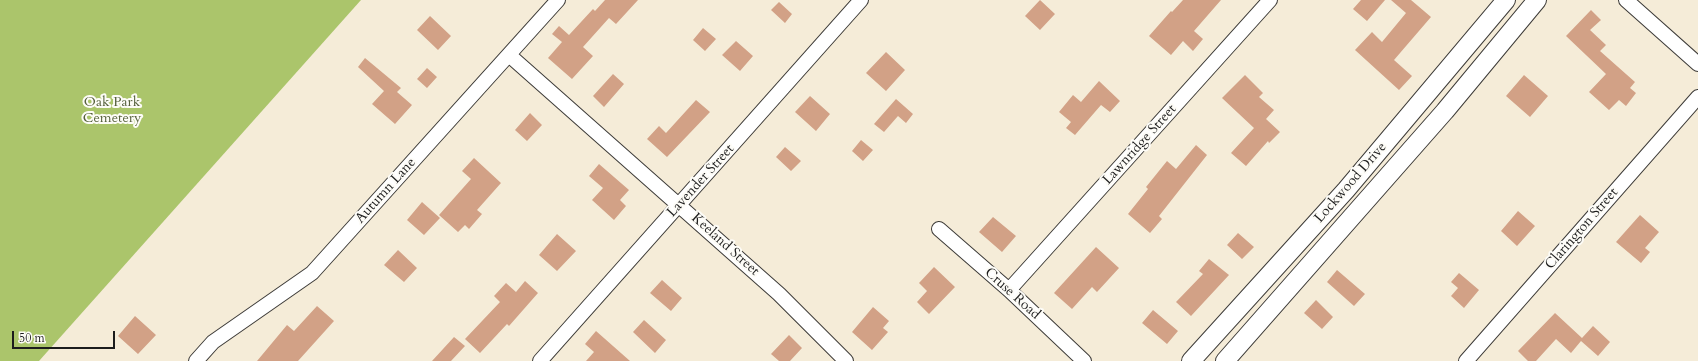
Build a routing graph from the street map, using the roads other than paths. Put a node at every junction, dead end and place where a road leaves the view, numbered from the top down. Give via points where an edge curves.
1 (558, 0) edge
2 (861, 0) edge
3 (1270, 0) edge
4 (1506, 0) edge
5 (1537, 0) edge
6 (1626, 0) edge
7 (509, 55) junction
8 (1698, 64) edge
9 (1698, 97) edge
10 (679, 205) junction
11 (939, 229) dead end
12 (1009, 290) junction
13 (196, 361) edge
14 (540, 361) edge
15 (846, 361) edge
16 (1084, 361) edge
17 (1192, 361) edge
18 (1225, 361) edge
19 (1466, 361) edge

1 - 7 street, Autumn Lane
2 - 10 street, Lavender Street
3 - 12 street, Lawnridge Street
4 - 17 main road, Lockwood Drive via 1346,190
5 - 18 main road, Lockwood Drive via 1439,117
6 - 8 street
7 - 10 street, Keeland Street
7 - 13 street, Autumn Lane via 312,273 213,342
9 - 19 street, Clarington Street
10 - 14 street, Lavender Street
10 - 15 street, Keeland Street via 779,294
11 - 12 street, Cruse Road
12 - 16 street, Cruse Road

